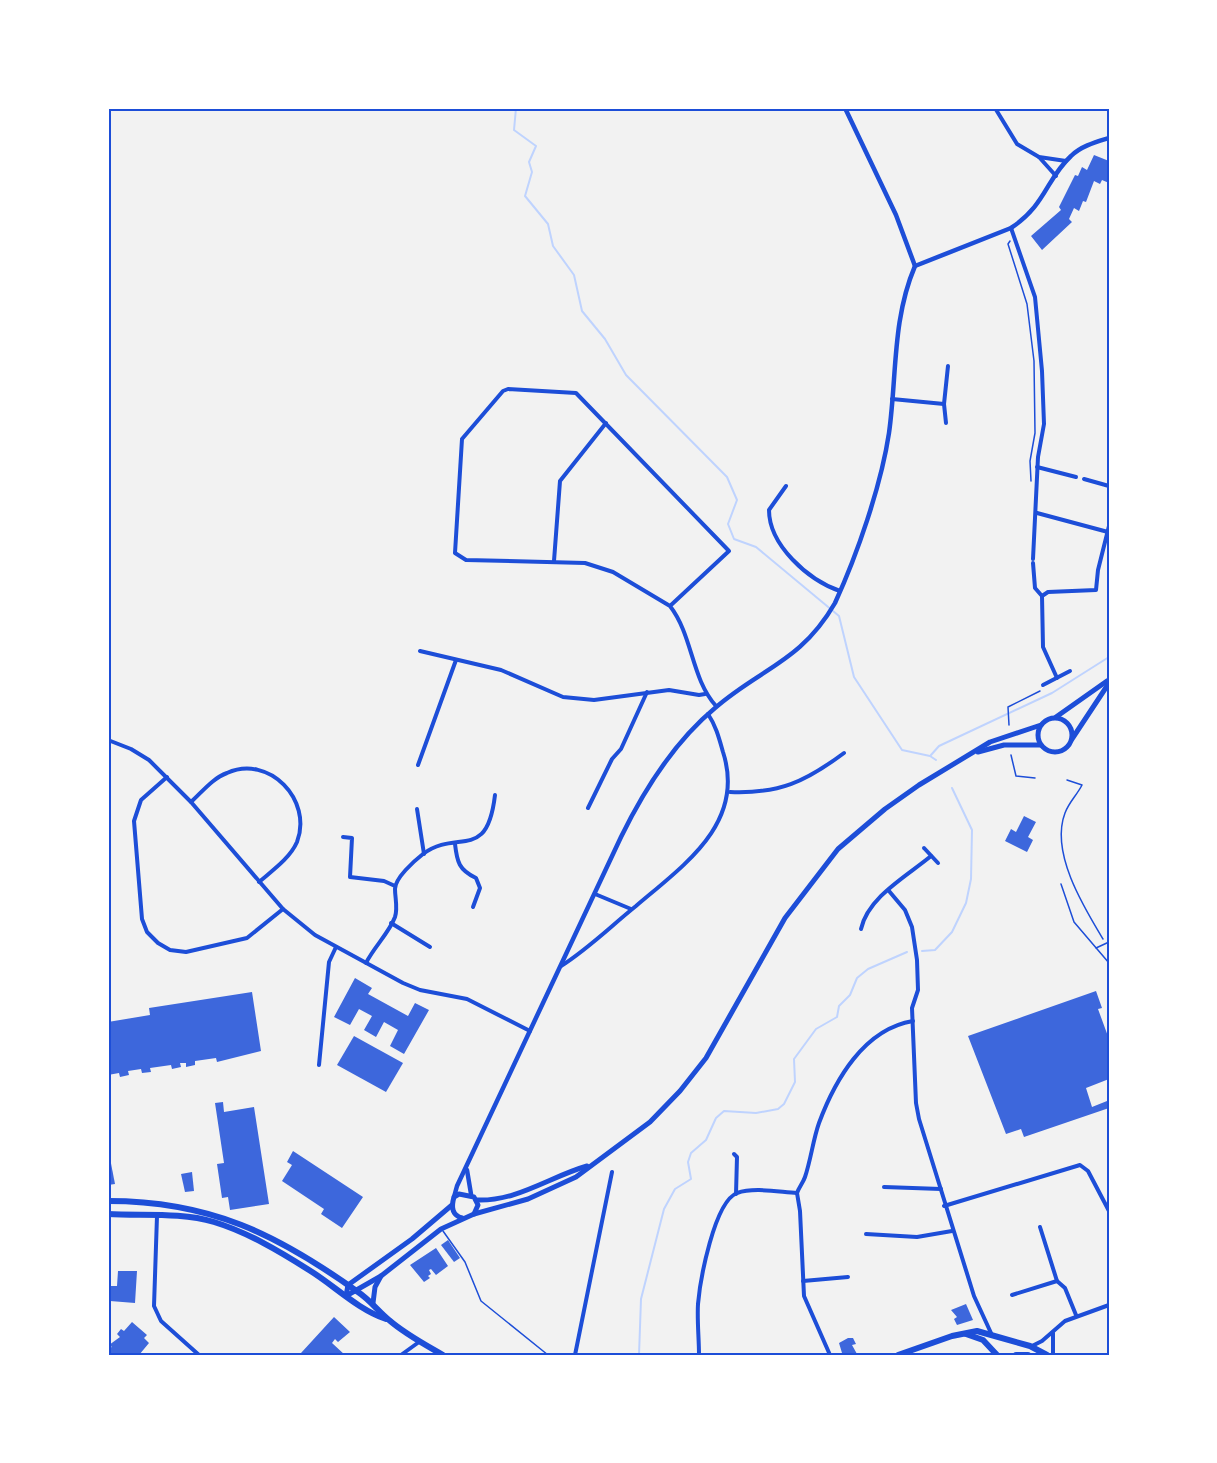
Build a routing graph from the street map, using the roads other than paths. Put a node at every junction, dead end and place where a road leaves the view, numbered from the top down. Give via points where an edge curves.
1 (845, 108) edge
2 (995, 108) edge
3 (1109, 138) edge
4 (1039, 157) junction
5 (1066, 161) junction
6 (1057, 176) junction
7 (1011, 228) junction
8 (915, 266) junction
9 (948, 366) dead end
10 (892, 399) junction
11 (944, 404) junction
12 (606, 423) junction
13 (945, 423) dead end
14 (1038, 467) junction
15 (1076, 477) dead end
16 (1084, 479) dead end
17 (786, 486) dead end
18 (1109, 486) edge
19 (1037, 513) junction
20 (1108, 530) edge
21 (554, 561) junction
22 (840, 591) junction
23 (1042, 596) junction
24 (669, 606) junction
25 (420, 651) dead end
26 (456, 660) junction
27 (1070, 671) dead end
28 (1057, 678) junction
29 (1109, 682) edge
30 (1043, 685) dead end
31 (647, 692) junction
32 (705, 694) junction
33 (716, 706) junction
34 (708, 714) junction
35 (1055, 718) junction
36 (1041, 725) junction
37 (108, 740) edge
38 (1069, 743) junction
39 (1041, 745) junction
40 (844, 753) dead end
41 (969, 755) junction
42 (418, 765) dead end
43 (167, 777) junction
44 (730, 792) junction
45 (495, 795) dead end
46 (191, 802) junction
47 (588, 808) dead end
48 (417, 810) dead end
49 (343, 837) dead end
50 (455, 844) junction
51 (924, 848) dead end
52 (423, 854) junction
53 (931, 856) junction
54 (938, 863) dead end
55 (259, 882) junction
56 (1061, 884) dead end
57 (395, 886) junction
58 (889, 891) junction
59 (595, 894) junction
60 (473, 907) dead end
61 (283, 909) junction
62 (632, 909) junction
63 (391, 923) junction
64 (861, 929) dead end
65 (1109, 942) edge
66 (336, 947) junction
67 (430, 947) dead end
68 (1096, 948) junction
69 (366, 963) junction
70 (1109, 963) edge
71 (561, 967) junction
72 (913, 1022) junction
73 (531, 1031) junction
74 (319, 1065) dead end
75 (734, 1154) dead end
76 (591, 1165) junction
77 (466, 1168) junction
78 (612, 1172) dead end
79 (884, 1187) dead end
80 (941, 1190) junction
81 (797, 1193) junction
82 (471, 1194) junction
83 (736, 1194) junction
84 (454, 1197) junction
85 (476, 1200) junction
86 (108, 1201) edge
87 (452, 1206) junction
88 (944, 1206) junction
89 (1109, 1211) edge
90 (108, 1214) edge
91 (474, 1214) junction
92 (157, 1216) junction
93 (463, 1218) junction
94 (1040, 1227) dead end
95 (441, 1228) junction
96 (952, 1231) junction
97 (866, 1234) dead end
98 (381, 1276) junction
99 (848, 1277) dead end
100 (803, 1281) junction
101 (1057, 1281) junction
102 (348, 1285) junction
103 (358, 1292) junction
104 (1012, 1295) dead end
105 (346, 1296) junction
106 (373, 1303) junction
107 (1109, 1305) edge
108 (1076, 1316) junction
109 (981, 1317) junction
110 (388, 1319) junction
111 (983, 1331) junction
112 (1053, 1332) junction
113 (991, 1333) junction
114 (966, 1334) junction
115 (983, 1340) junction
116 (419, 1341) junction
117 (1030, 1346) junction
118 (996, 1354) edge
119 (199, 1355) edge
120 (401, 1355) edge
121 (442, 1355) edge
122 (548, 1355) edge
123 (575, 1355) edge
124 (699, 1355) edge
125 (830, 1355) edge
126 (898, 1355) edge
127 (1016, 1355) edge
128 (1028, 1355) edge
129 (1047, 1355) edge
130 (1053, 1355) edge

1 - 8 main road via 896,215
2 - 4 street via 1017,144
3 - 5 main road via 1085,147
4 - 5 street
4 - 6 street
5 - 6 main road
6 - 7 main road via 1033,211
7 - 8 main road
7 - 14 street via 1037,313 1044,424
8 - 10 main road via 903,297 897,330
9 - 11 street
10 - 11 street
10 - 22 main road via 878,482
11 - 13 street
12 - 21 street via 560,481
12 - 21 street via 576,393 507,389 462,439 455,553 466,561
12 - 24 street via 729,551
14 - 15 street
14 - 19 street
16 - 18 street
17 - 22 street via 770,510 777,541 790,557 830,588
19 - 20 street
19 - 23 street via 1032,531 1033,561 1035,588
20 - 23 street via 1096,590 1048,592
21 - 24 street via 585,563 613,572
22 - 33 main road via 828,616 796,652
23 - 28 street via 1044,648
24 - 32 street via 685,631
25 - 26 street
26 - 31 street via 501,670 563,697 594,700
26 - 42 street
27 - 28 street
28 - 30 street
29 - 35 main road
29 - 38 main road
31 - 32 street
31 - 47 street
32 - 33 street
33 - 34 main road
34 - 44 street via 730,772
34 - 59 main road via 675,749 635,808
35 - 36 main road
35 - 38 main road via 1070,727
36 - 39 main road
36 - 41 main road via 990,742
37 - 43 street via 140,754
38 - 39 main road via 1058,752
39 - 41 main road via 1004,745
40 - 44 street via 801,782 776,790
41 - 76 main road via 885,809 838,849 785,918 706,1058 650,1122
43 - 46 street
43 - 61 street via 141,800 134,821 142,919 147,932 170,950 186,952 247,938
44 - 62 street via 714,829 699,848 683,867
45 - 50 street via 489,825 479,836
46 - 55 street
46 - 55 street via 221,776 236,770 264,772 290,788 301,820 298,840 291,853
48 - 52 street
49 - 57 street via 352,838 350,876
50 - 52 street
50 - 60 street via 463,872 476,878 480,888
51 - 53 street
52 - 57 street
53 - 54 street
53 - 58 street
55 - 61 street
56 - 68 lane via 1074,922
57 - 63 street via 396,908
58 - 64 street via 864,916
58 - 72 street via 905,910 916,949 918,990 912,1008
59 - 62 street
59 - 71 main road
61 - 66 street
62 - 71 street
63 - 67 street
63 - 69 street
65 - 68 lane
66 - 69 street
66 - 74 street via 329,962
68 - 70 lane
69 - 73 street via 420,990 466,999
71 - 73 main road
72 - 80 street via 916,1102
72 - 81 street via 897,1025 869,1043 839,1079 819,1123
73 - 77 main road
75 - 83 street
76 - 85 main road via 520,1193 492,1201
76 - 91 main road via 552,1190
77 - 82 main road
77 - 84 main road
78 - 123 street
79 - 80 street
80 - 88 street
81 - 83 street
81 - 100 street
82 - 84 main road
82 - 85 main road
83 - 124 street via 722,1209 710,1244 698,1304
84 - 87 main road
85 - 91 main road
86 - 102 highway via 186,1207 241,1224 314,1262
87 - 93 main road via 457,1216
87 - 102 main road
88 - 89 street via 1080,1165 1088,1171
88 - 96 street
90 - 92 highway
91 - 93 main road
92 - 105 highway via 192,1218 229,1227 273,1248
92 - 119 street via 154,1306 161,1321
93 - 95 main road
94 - 101 street
95 - 98 main road
95 - 122 lane via 465,1262 481,1301
96 - 97 street via 917,1237
96 - 109 street
98 - 103 main road
98 - 106 main road
99 - 100 street
100 - 125 street via 804,1296
101 - 104 street
101 - 108 street via 1065,1288
102 - 103 highway
102 - 105 main road
103 - 105 main road
103 - 106 highway
105 - 110 highway via 369,1313
106 - 110 highway
107 - 108 street
108 - 112 street
109 - 111 street
109 - 113 street
110 - 116 highway
111 - 113 highway
111 - 114 highway
111 - 115 street
112 - 117 street
112 - 130 street
113 - 117 highway
114 - 115 highway
114 - 126 highway
115 - 118 highway
116 - 120 street
116 - 121 highway
117 - 129 highway
127 - 128 highway

